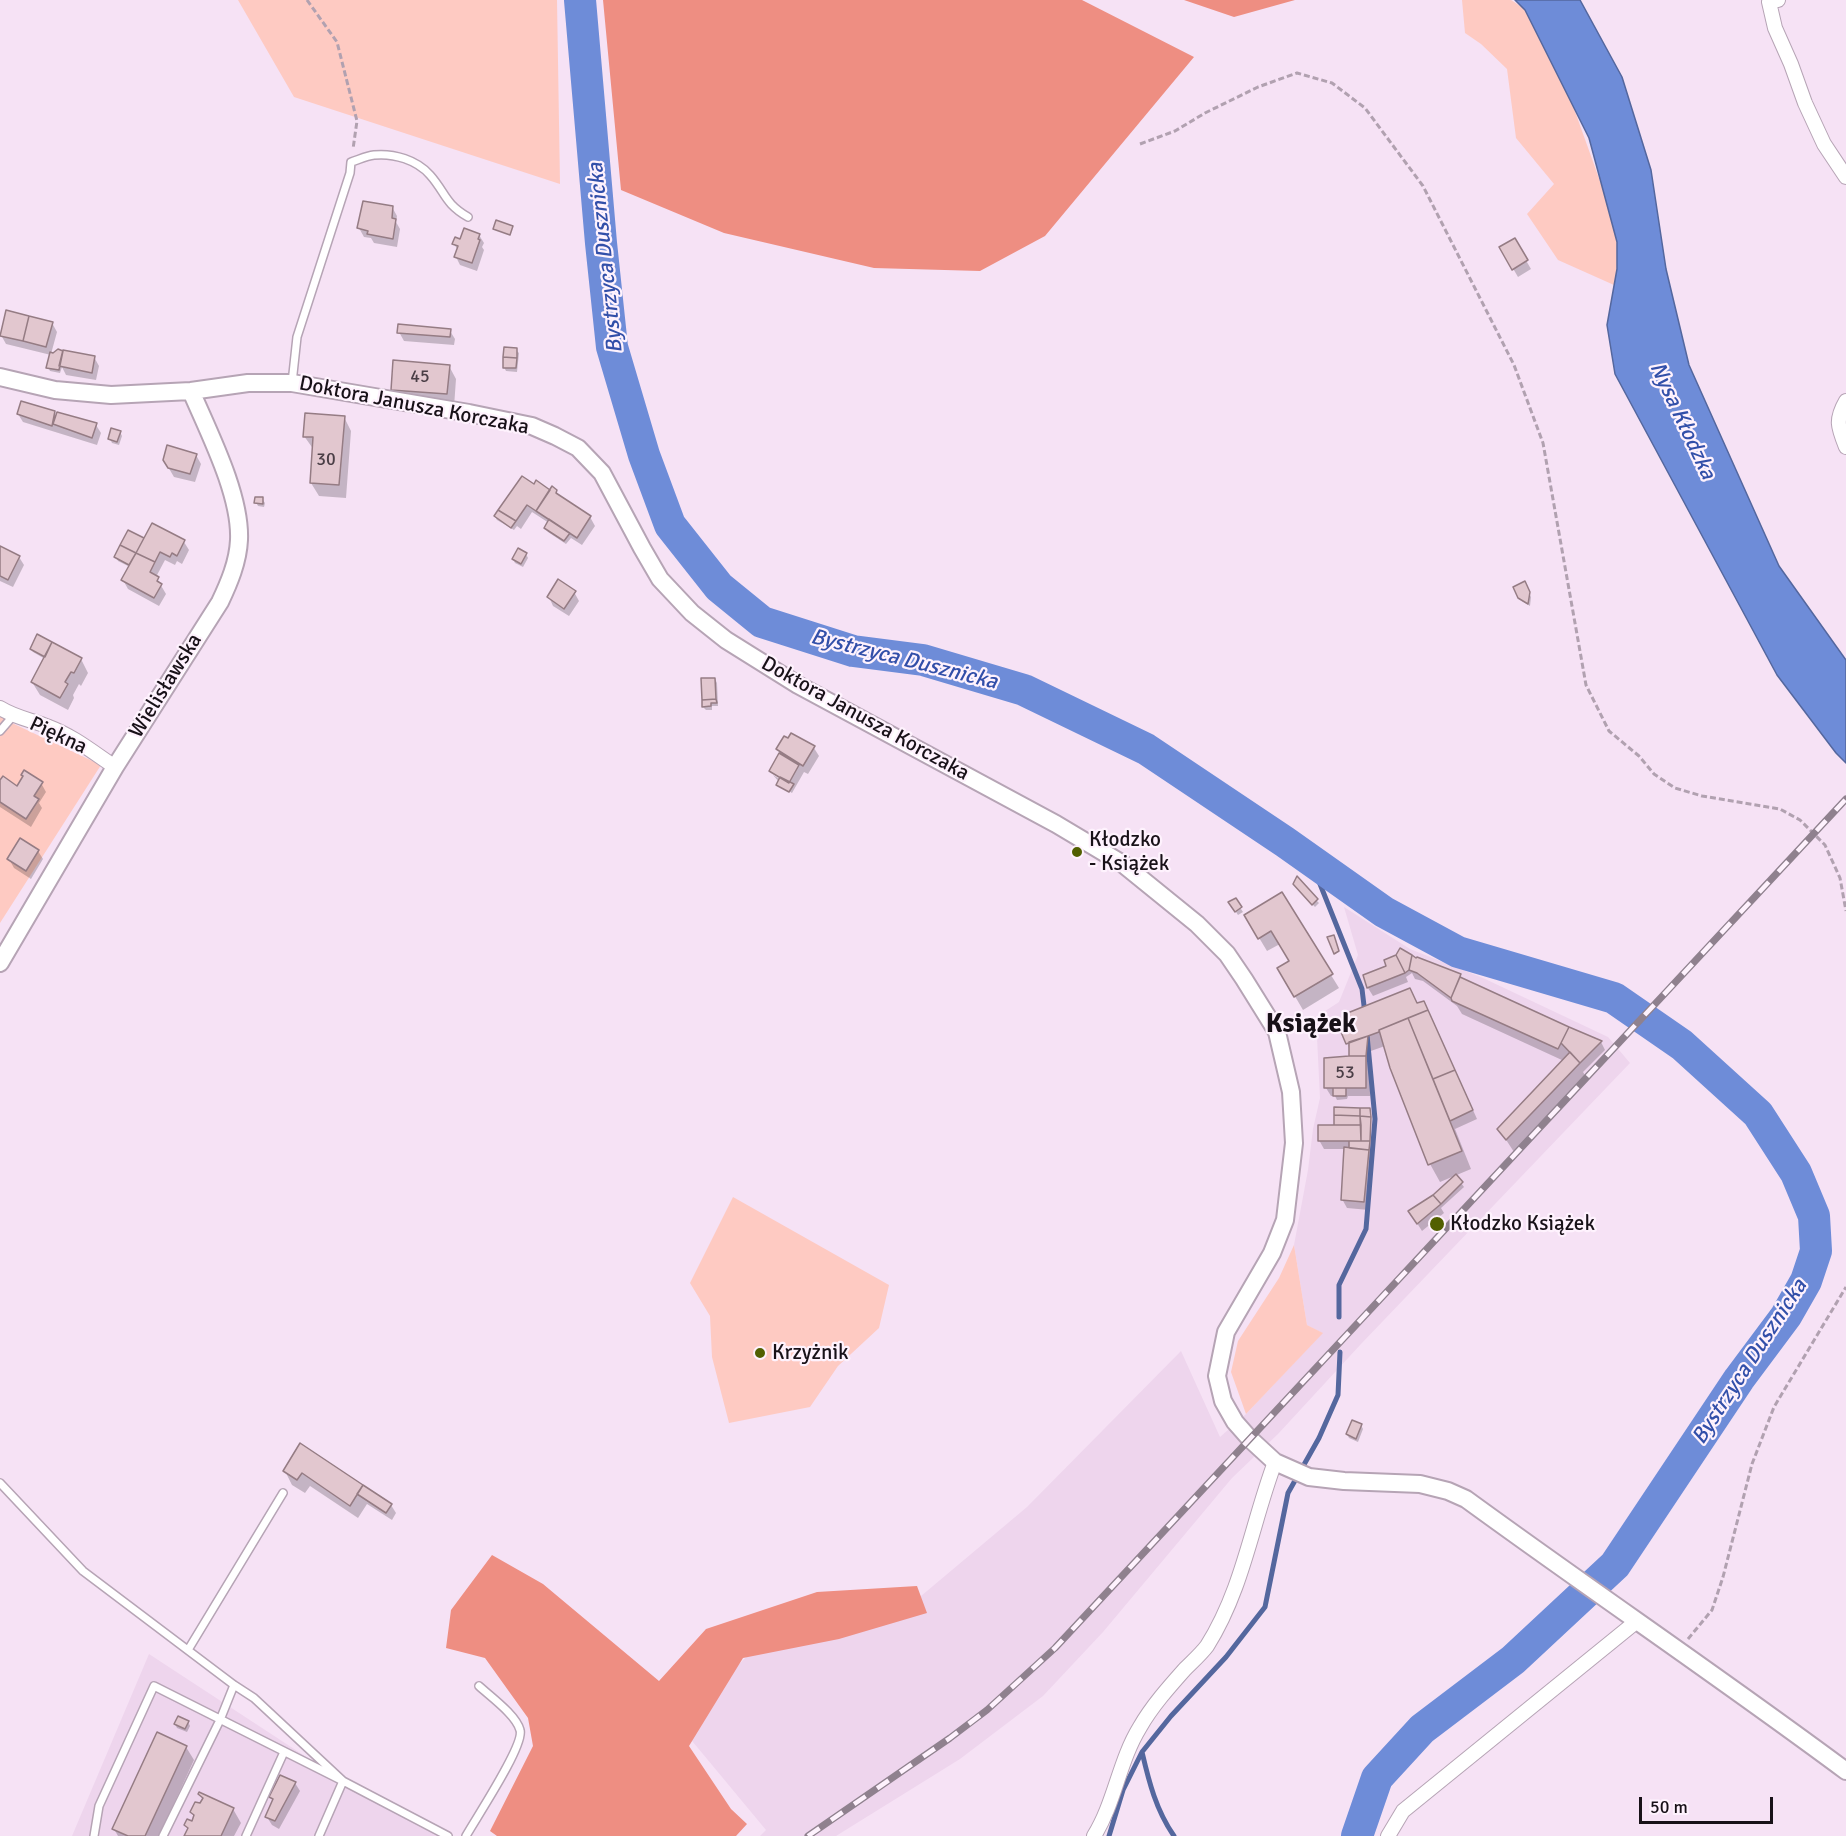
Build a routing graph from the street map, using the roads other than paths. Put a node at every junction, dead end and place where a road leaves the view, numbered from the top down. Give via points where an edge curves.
1 (1774, 1) edge
2 (1846, 177) edge
3 (468, 217) dead end
4 (0, 377) edge
5 (292, 383) junction
6 (191, 391) junction
7 (1846, 400) edge
8 (1846, 447) edge
9 (0, 708) edge
10 (13, 716) junction
11 (0, 731) edge
12 (115, 767) junction
13 (0, 963) edge
14 (1275, 1462) junction
15 (0, 1483) edge
16 (283, 1493) dead end
17 (1637, 1621) junction
18 (188, 1650) junction
19 (234, 1685) junction
20 (479, 1686) dead end
21 (220, 1720) junction
22 (284, 1752) junction
23 (1846, 1771) edge
24 (343, 1781) junction
25 (94, 1836) edge
26 (163, 1836) edge
27 (246, 1836) edge
28 (319, 1836) edge
29 (448, 1836) edge
30 (466, 1836) edge
31 (1094, 1836) edge
32 (1388, 1836) edge

1 - 2 street via 1775,28 1805,103 1824,144
3 - 5 lane via 447,201 418,164 394,155 372,155 351,162 297,337
4 - 6 street, Doktora Janusza Korczaka via 55,390 111,395
5 - 6 street, Doktora Janusza Korczaka via 248,383
5 - 14 street, Doktora Janusza Korczaka via 532,426 578,448 602,473 660,579 717,633 798,685 1123,864 1216,943 1245,979 1277,1032 1290,1092 1294,1143 1285,1220 1272,1253 1226,1332 1216,1376 1223,1401 1235,1422
6 - 12 street, Wielisławska via 236,504 239,540 233,574 220,602
7 - 8 street via 1838,426
9 - 10 street, Piękna
10 - 11 lane
10 - 12 street, Piękna via 64,734
12 - 13 street, Wielisławska
14 - 17 street, Doktora Janusza Korczaka via 1309,1477 1420,1484 1448,1491 1466,1499
14 - 31 street via 1226,1610 1206,1647 1140,1725 1127,1750 1104,1821
15 - 18 lane via 82,1571
16 - 18 lane
17 - 23 street, Doktora Janusza Korczaka
17 - 32 street via 1402,1811
18 - 19 lane
19 - 21 lane
19 - 24 lane via 254,1698
20 - 30 lane via 516,1720 521,1732 516,1750
21 - 22 lane
21 - 25 lane via 154,1686 99,1806
21 - 26 lane
22 - 24 lane
22 - 27 lane
24 - 28 lane
24 - 29 lane

